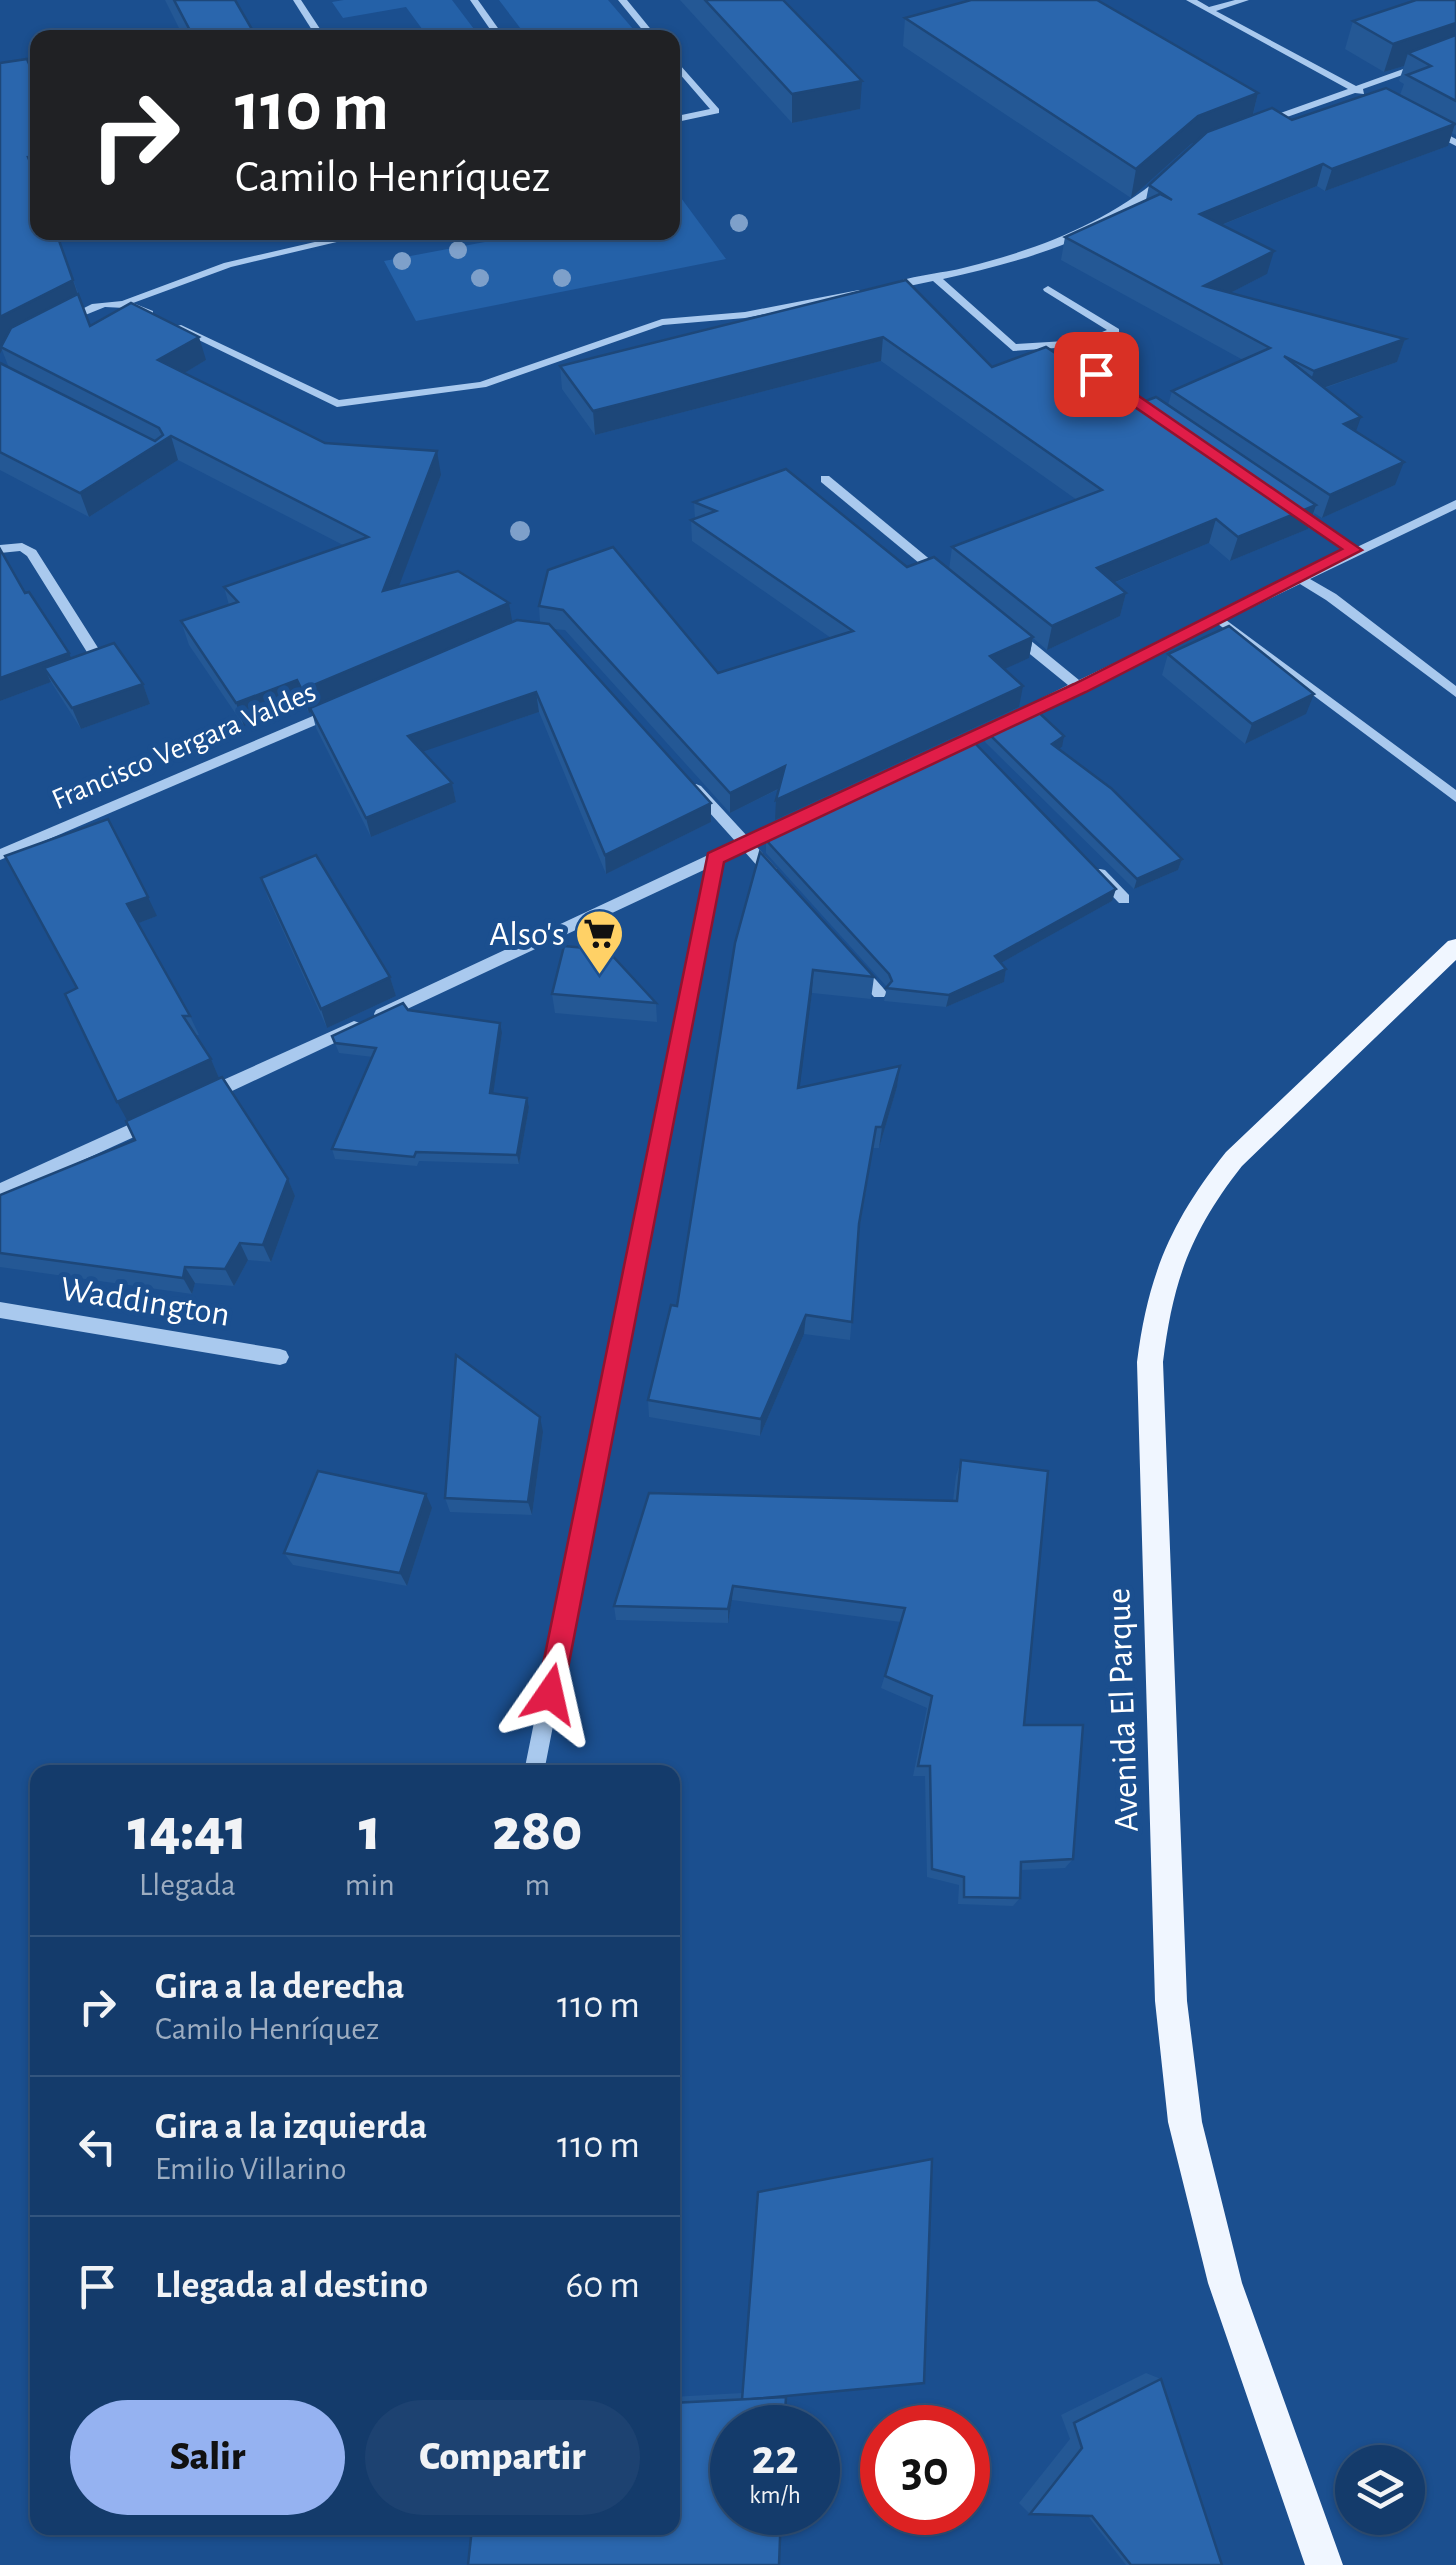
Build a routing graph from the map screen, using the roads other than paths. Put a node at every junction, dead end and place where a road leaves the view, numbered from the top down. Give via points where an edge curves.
1 (297, 0) edge
2 (474, 0) edge
3 (622, 0) edge
4 (1190, 0) edge
5 (1245, 0) edge
6 (1208, 10) junction
7 (317, 30) edge
8 (495, 30) edge
9 (647, 30) edge
10 (1456, 53) edge
11 (680, 69) edge
12 (1355, 88) junction
13 (1372, 98) edge
14 (680, 119) edge
15 (1422, 125) edge
16 (1246, 129) edge
17 (1456, 143) edge
18 (1170, 175) edge
19 (339, 240) edge
20 (936, 278) junction
21 (1048, 289) dead end
22 (127, 302) junction
23 (48, 329) edge
24 (1096, 374) edge
25 (1177, 428) edge
26 (824, 479) dead end
27 (1273, 494) edge
28 (1456, 504) edge
29 (0, 549) edge
30 (1354, 550) junction
31 (1298, 578) junction
32 (960, 590) edge
33 (1218, 620) junction
34 (1004, 626) edge
35 (100, 662) edge
36 (1080, 688) junction
37 (1456, 694) edge
38 (357, 702) edge
39 (934, 755) edge
40 (683, 775) edge
41 (1456, 797) edge
42 (797, 820) edge
43 (746, 844) junction
44 (0, 855) edge
45 (715, 858) junction
46 (1084, 858) edge
47 (786, 888) edge
48 (1124, 898) dead end
49 (1456, 947) edge
50 (840, 948) edge
51 (880, 993) dead end
52 (194, 1101) edge
53 (159, 1118) edge
54 (0, 1191) edge
55 (0, 1310) edge
56 (280, 1357) dead end
57 (535, 1765) edge
58 (1324, 2565) edge

1 - 7 street
2 - 8 street
3 - 9 street
4 - 6 street
5 - 6 street
6 - 12 street
10 - 12 street
11 - 14 street via 716,112
12 - 13 street
12 - 16 street
15 - 17 street
18 - 20 street via 1142,201 1065,238
19 - 22 street via 228,265
20 - 21 street via 1013,348 1084,343 1115,331
20 - 22 street via 745,315 662,322 482,386 336,404
22 - 23 street via 101,302
24 - 25 street
26 - 32 street
27 - 30 street
28 - 30 street
29 - 35 street via 32,552
30 - 31 street
31 - 33 street
31 - 37 street
33 - 36 street
33 - 41 street
34 - 36 street
36 - 39 street via 974,745
38 - 44 street, Francisco Vergara Valdes
40 - 43 street
42 - 43 street
43 - 45 street
43 - 47 street
45 - 52 street
45 - 57 street
46 - 48 street
49 - 58 main road, Avenida El Parque via 1234,1159 1202,1198 1168,1262 1150,1362 1172,2000 1182,2107 1225,2283
50 - 51 street
53 - 54 street
55 - 56 street, Waddington

